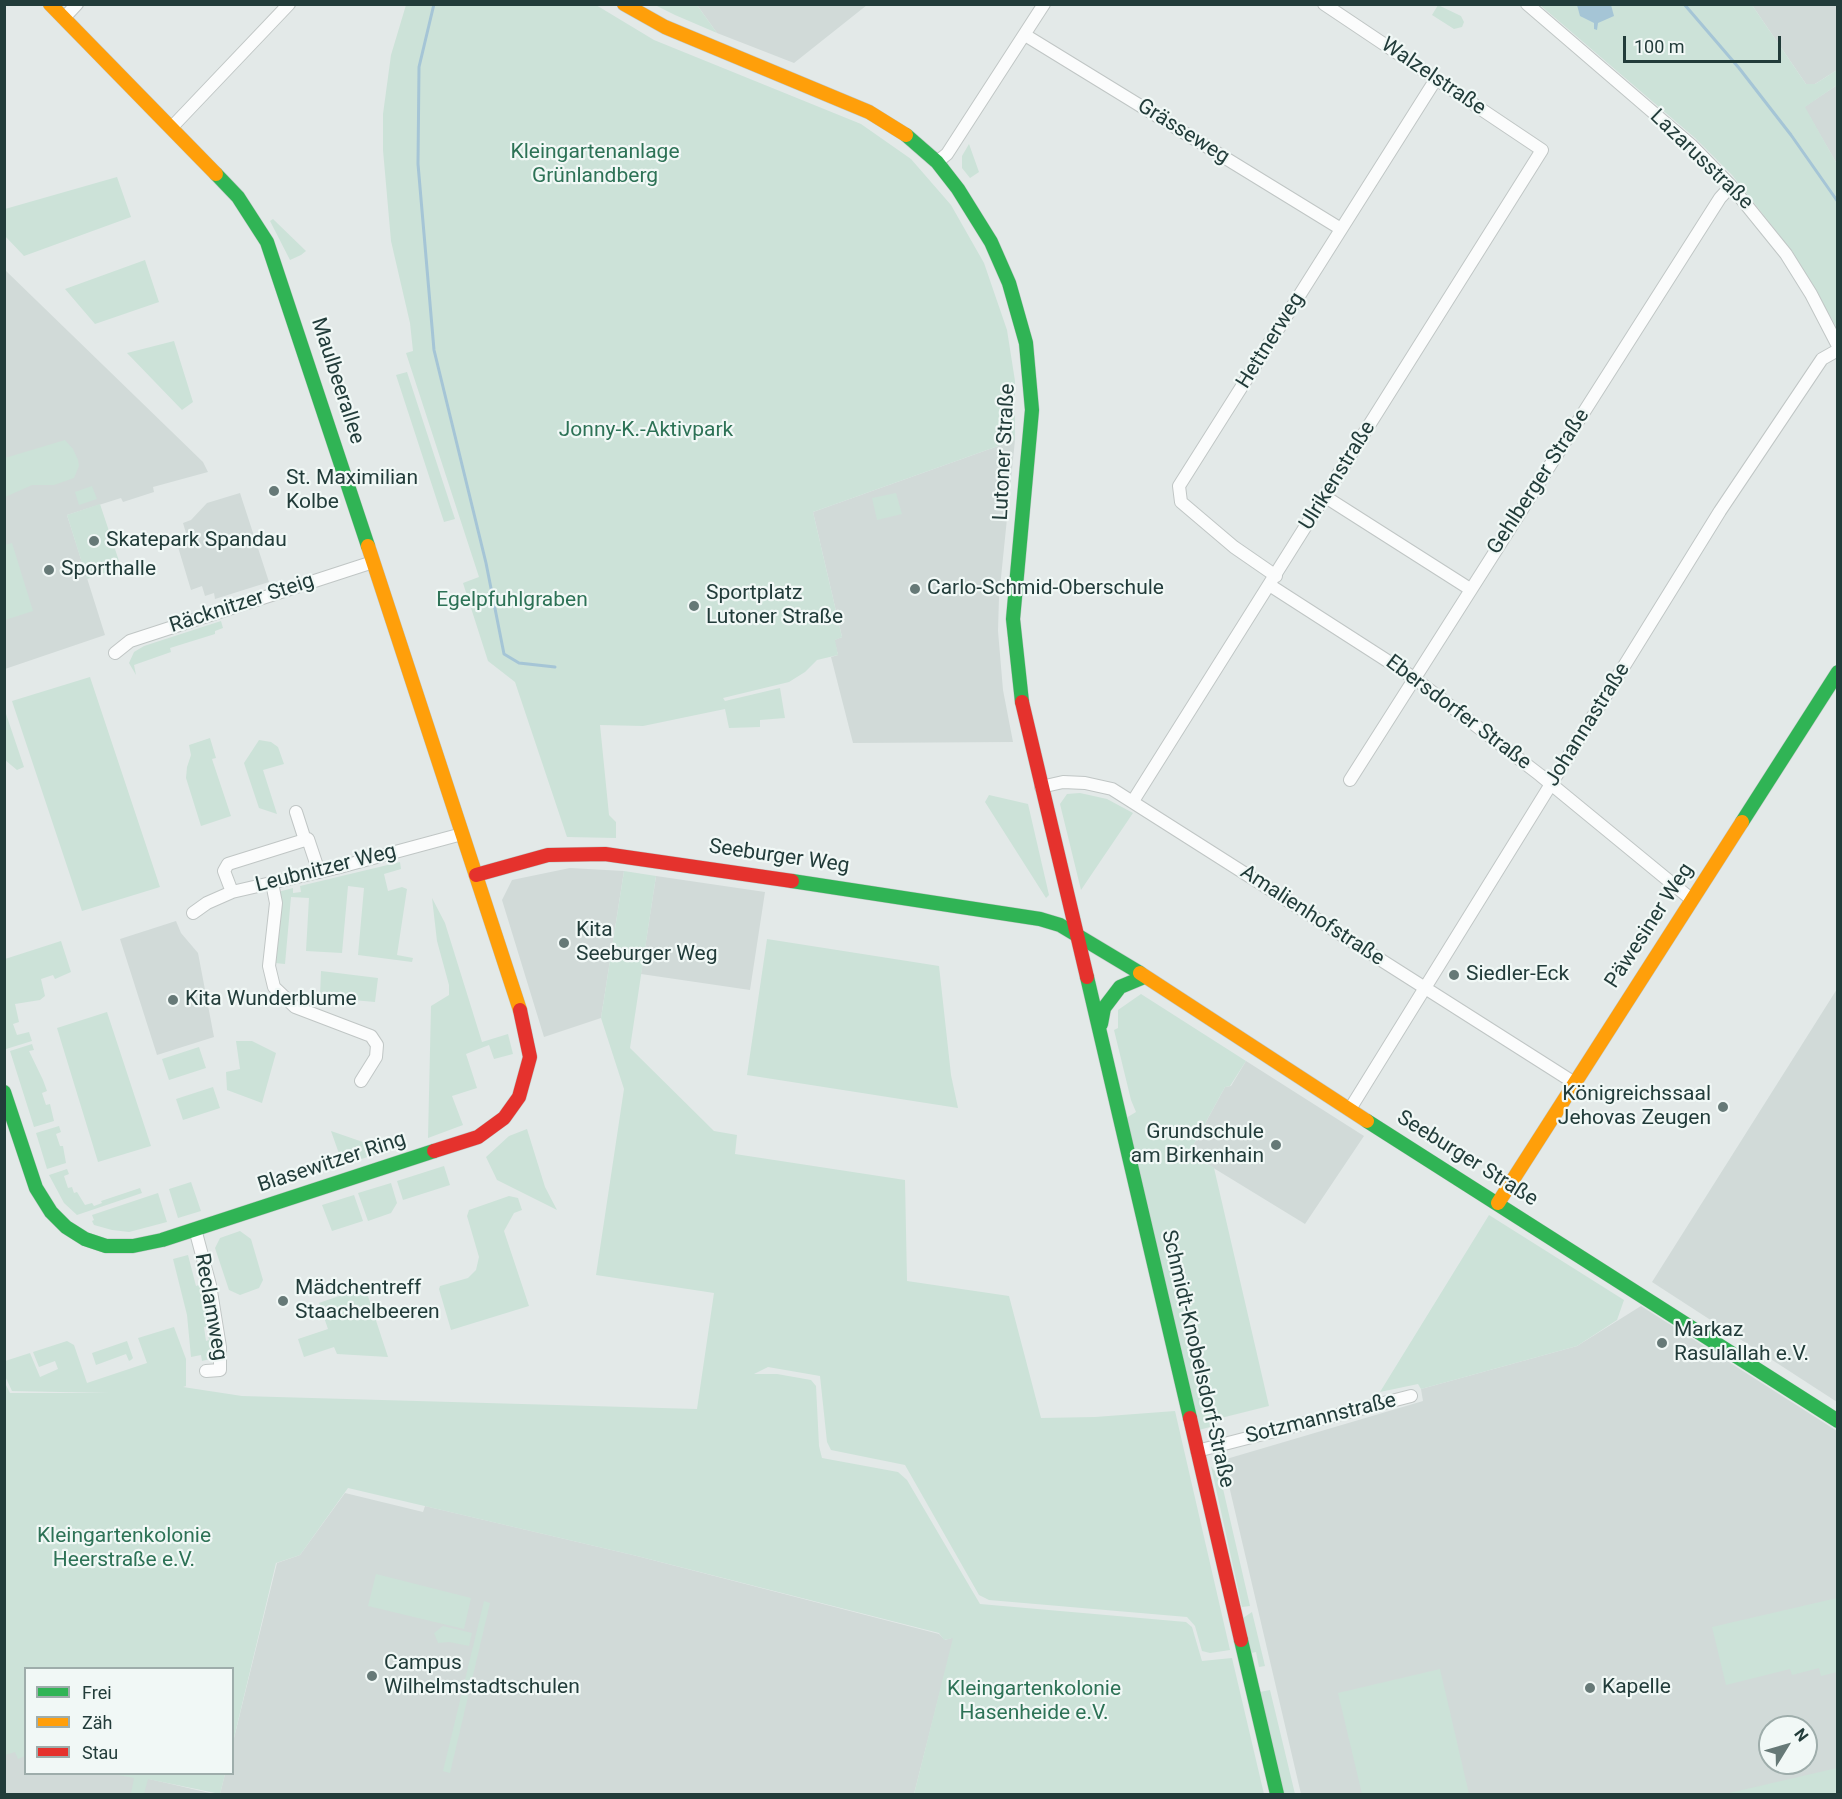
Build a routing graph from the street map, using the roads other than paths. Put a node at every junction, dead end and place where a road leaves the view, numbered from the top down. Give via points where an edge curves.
1 (50, 4) edge
2 (77, 4) edge
3 (288, 4) edge
4 (624, 4) edge
5 (1044, 4) edge
6 (1324, 4) edge
7 (1527, 4) edge
8 (64, 18) junction
9 (1025, 35) junction
10 (1436, 79) junction
11 (172, 127) junction
12 (1542, 150) joint
13 (938, 162) junction
14 (1731, 186) junction
15 (1341, 229) junction
16 (1838, 348) edge
17 (1324, 496) junction
18 (373, 562) junction
19 (1274, 581) junction
20 (1470, 589) junction
21 (115, 653) dead end
22 (1838, 672) edge
23 (1414, 678) junction
24 (1350, 780) dead end
25 (1551, 784) junction
26 (1041, 787) junction
27 (1133, 801) junction
28 (296, 812) dead end
29 (462, 834) junction
30 (305, 840) junction
31 (319, 872) junction
32 (476, 875) junction
33 (272, 883) junction
34 (232, 892) junction
35 (1691, 899) junction
36 (193, 913) dead end
37 (1075, 933) junction
38 (1144, 977) junction
39 (1426, 989) junction
40 (1101, 1029) junction
41 (361, 1081) dead end
42 (1573, 1082) junction
43 (4, 1092) edge
44 (1350, 1109) junction
45 (1498, 1203) junction
46 (195, 1229) junction
47 (206, 1371) dead end
48 (1411, 1396) dead end
49 (1838, 1421) edge
50 (1197, 1451) junction
51 (1277, 1794) edge

1 - 8 street, Maulbeerallee
2 - 8 street
3 - 11 street
4 - 13 street, Lutoner Straße via 665,27 869,112 901,130
5 - 9 street
6 - 10 street, Walzelstraße
7 - 14 street, Lazarusstraße via 1691,145
8 - 11 street, Maulbeerallee
9 - 13 street
9 - 15 street, Grässeweg
10 - 12 street, Walzelstraße
10 - 15 street, Hettnerweg
11 - 18 street, Maulbeerallee via 246,208 267,242
12 - 17 street, Ulrikenstraße
13 - 26 street, Lutoner Straße via 991,242 1009,283 1026,343 1032,410 1013,629 1021,699
14 - 16 street, Lazarusstraße via 1786,254
14 - 20 street, Gehlberger Straße
15 - 19 street, Hettnerweg via 1179,486 1180,502
16 - 25 street, Johannastraße via 1822,359 1720,511
17 - 19 street, Ulrikenstraße
17 - 20 street
18 - 21 street, Räcknitzer Steig via 130,640
18 - 29 street, Maulbeerallee
19 - 23 street, Ebersdorfer Straße
19 - 27 street, Ulrikenstraße
20 - 23 street, Gehlberger Straße
22 - 35 street, Päwesiner Weg
23 - 24 street, Gehlberger Straße
23 - 25 street, Ebersdorfer Straße
25 - 35 street, Ebersdorfer Straße
25 - 39 street, Johannastraße
26 - 27 street, Amalienhofstraße via 1085,783 1112,789
26 - 37 street, Lutoner Straße
27 - 39 street, Amalienhofstraße
28 - 30 street
29 - 31 street, Leubnitzer Weg
29 - 32 street, Maulbeerallee
30 - 31 street via 308,839
30 - 34 street via 228,864 224,871
31 - 33 street, Leubnitzer Weg
32 - 37 street, Seeburger Weg via 548,855 619,855 978,908 1040,919
32 - 46 street, Blasewitzer Ring via 528,1037 526,1078 510,1111 474,1138
33 - 34 street, Leubnitzer Weg
33 - 41 street via 276,903 269,966 274,987 295,1007 371,1036 377,1045 376,1058
34 - 36 street, Leubnitzer Weg
35 - 42 street, Päwesiner Weg
37 - 38 street, Seeburger Straße
37 - 40 street, Schmidt-Knobelsdorf-Straße
38 - 40 street via 1120,987 1111,997 1104,1008
38 - 44 street, Seeburger Straße
39 - 42 street, Amalienhofstraße
39 - 44 street, Johannastraße
40 - 50 street, Schmidt-Knobelsdorf-Straße
42 - 45 street, Päwesiner Weg
43 - 46 street, Blasewitzer Ring via 38,1192 66,1227 95,1243 118,1247 148,1244
44 - 45 street, Seeburger Straße
45 - 49 street, Seeburger Straße
46 - 47 street, Reclamweg via 210,1285 220,1347 220,1370
48 - 50 street, Sotzmannstraße
50 - 51 street, Schmidt-Knobelsdorf-Straße

